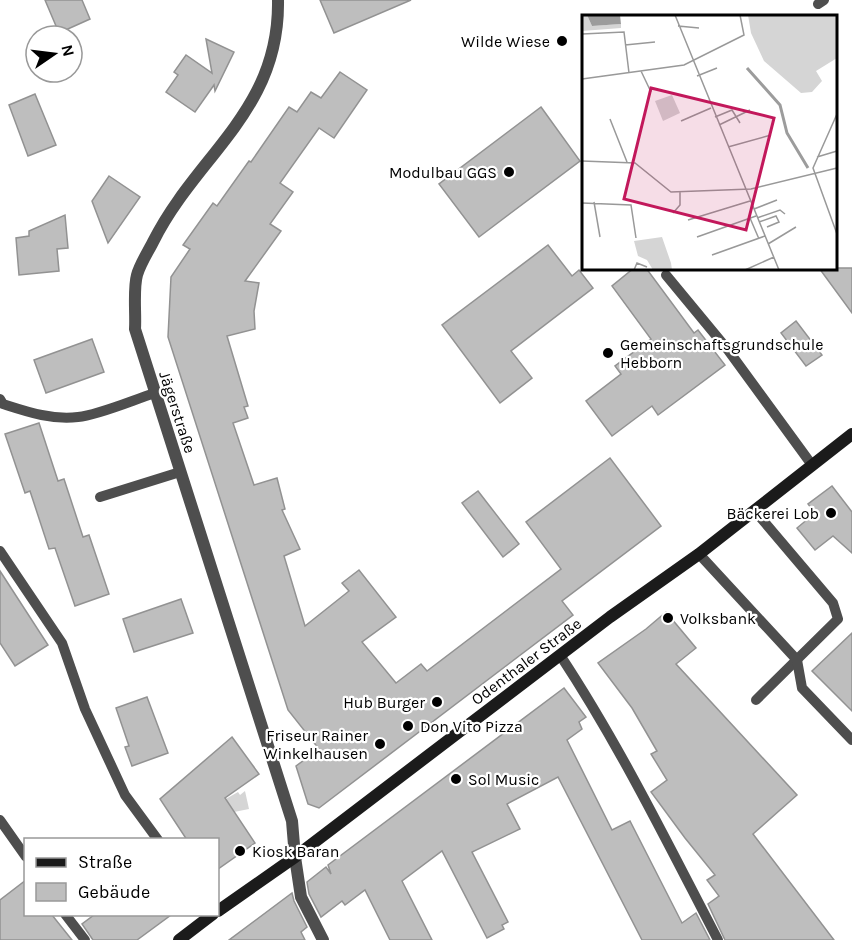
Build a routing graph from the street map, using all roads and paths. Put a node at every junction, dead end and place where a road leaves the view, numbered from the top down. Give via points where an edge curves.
1 (278, 0) edge
2 (666, 275) dead end
3 (155, 393) junction
4 (0, 399) edge
5 (852, 434) edge
6 (812, 465) junction
7 (180, 472) junction
8 (100, 497) dead end
9 (755, 511) junction
10 (0, 551) edge
11 (699, 554) junction
12 (560, 655) junction
13 (797, 660) junction
14 (756, 700) dead end
15 (852, 740) edge
16 (0, 820) edge
17 (157, 838) edge
18 (24, 854) edge
19 (295, 857) junction
20 (219, 910) edge
21 (66, 916) edge
22 (212, 916) edge
23 (85, 940) edge
24 (179, 940) edge
25 (323, 940) edge
26 (718, 940) edge

1 - 3 street, Jägerstraße via 271,61 257,93 165,219 137,275 135,329
2 - 6 lane via 728,350
3 - 4 lane via 80,417 36,414 3,404
3 - 7 street, Jägerstraße
5 - 6 main road, Odenthaler Straße
6 - 9 main road, Odenthaler Straße
7 - 8 lane
7 - 19 street, Jägerstraße via 292,821
9 - 11 main road, Odenthaler Straße
9 - 13 lane via 833,603 838,619
10 - 17 lane via 62,643 85,709 125,795
11 - 12 main road, Odenthaler Straße
11 - 13 lane
12 - 19 main road, Odenthaler Straße
12 - 26 lane via 621,756
13 - 14 lane
13 - 15 lane via 802,688
16 - 18 lane
19 - 20 main road, Odenthaler Straße
19 - 25 street, Jägerstraße via 301,897
21 - 23 lane
22 - 24 main road

